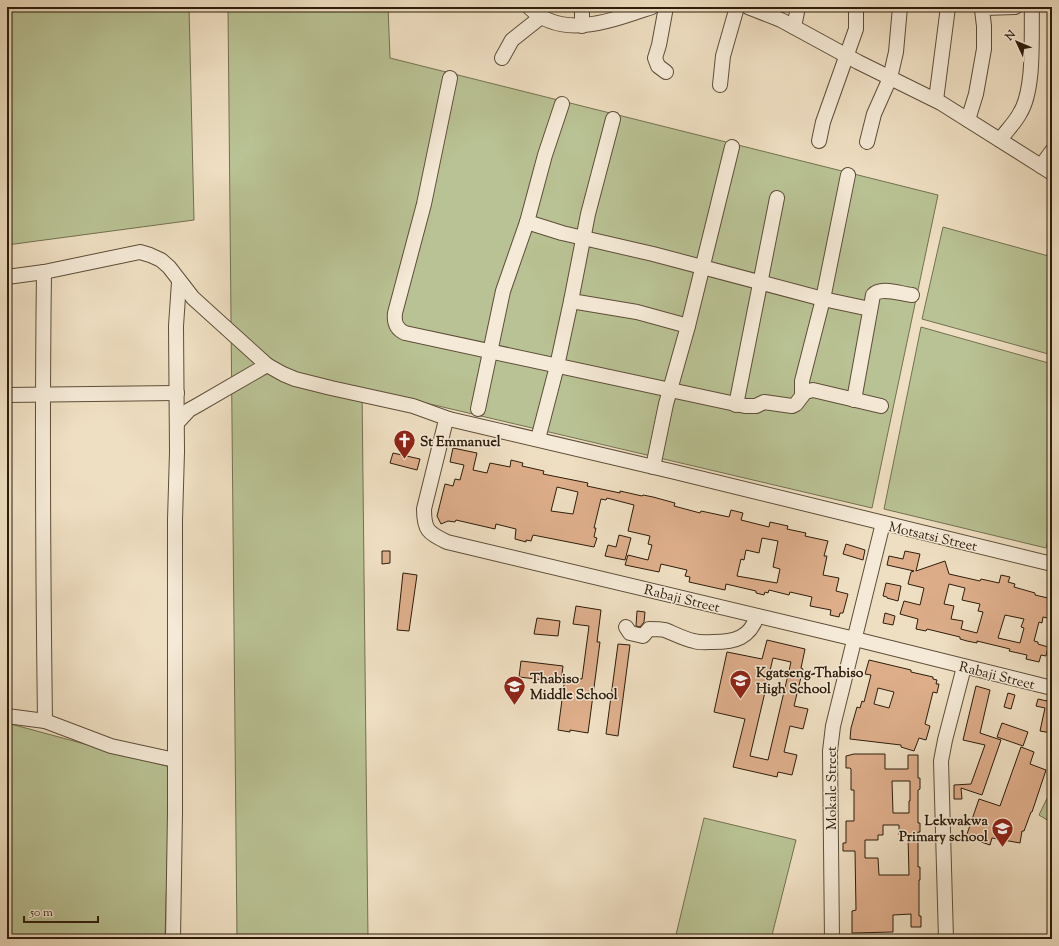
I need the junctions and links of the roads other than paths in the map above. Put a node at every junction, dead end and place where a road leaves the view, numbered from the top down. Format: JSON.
{"nodes":[{"id":1,"x":529,"y":7,"type":"edge"},
{"id":2,"x":582,"y":7,"type":"edge"},
{"id":3,"x":652,"y":7,"type":"edge"},
{"id":4,"x":666,"y":7,"type":"edge"},
{"id":5,"x":738,"y":7,"type":"edge"},
{"id":6,"x":748,"y":7,"type":"edge"},
{"id":7,"x":798,"y":7,"type":"edge"},
{"id":8,"x":856,"y":7,"type":"edge"},
{"id":9,"x":900,"y":7,"type":"edge"},
{"id":10,"x":948,"y":7,"type":"edge"},
{"id":11,"x":1015,"y":7,"type":"edge"},
{"id":12,"x":1032,"y":7,"type":"edge"},
{"id":13,"x":541,"y":17,"type":"junction"},
{"id":14,"x":582,"y":26,"type":"junction"},
{"id":15,"x":794,"y":27,"type":"junction"},
{"id":16,"x":847,"y":56,"type":"junction"},
{"id":17,"x":502,"y":58,"type":"dead end"},
{"id":18,"x":666,"y":72,"type":"dead end"},
{"id":19,"x":450,"y":78,"type":"dead end"},
{"id":20,"x":890,"y":78,"type":"junction"},
{"id":21,"x":720,"y":86,"type":"dead end"},
{"id":22,"x":936,"y":100,"type":"junction"},
{"id":23,"x":562,"y":104,"type":"dead end"},
{"id":24,"x":613,"y":119,"type":"dead end"},
{"id":25,"x":968,"y":120,"type":"junction"},
{"id":26,"x":1000,"y":140,"type":"junction"},
{"id":27,"x":819,"y":141,"type":"dead end"},
{"id":28,"x":867,"y":142,"type":"dead end"},
{"id":29,"x":732,"y":147,"type":"dead end"},
{"id":30,"x":1052,"y":151,"type":"edge"},
{"id":31,"x":1047,"y":170,"type":"edge"},
{"id":32,"x":848,"y":176,"type":"dead end"},
{"id":33,"x":777,"y":198,"type":"dead end"},
{"id":34,"x":527,"y":222,"type":"junction"},
{"id":35,"x":584,"y":238,"type":"junction"},
{"id":36,"x":703,"y":267,"type":"junction"},
{"id":37,"x":44,"y":272,"type":"junction"},
{"id":38,"x":7,"y":277,"type":"edge"},
{"id":39,"x":179,"y":282,"type":"junction"},
{"id":40,"x":760,"y":283,"type":"junction"},
{"id":41,"x":912,"y":295,"type":"dead end"},
{"id":42,"x":823,"y":299,"type":"junction"},
{"id":43,"x":571,"y":301,"type":"junction"},
{"id":44,"x":870,"y":309,"type":"junction"},
{"id":45,"x":688,"y":326,"type":"junction"},
{"id":46,"x":491,"y":351,"type":"junction"},
{"id":47,"x":267,"y":365,"type":"junction"},
{"id":48,"x":557,"y":366,"type":"junction"},
{"id":49,"x":670,"y":391,"type":"junction"},
{"id":50,"x":177,"y":393,"type":"junction"},
{"id":51,"x":42,"y":394,"type":"junction"},
{"id":52,"x":7,"y":395,"type":"edge"},
{"id":53,"x":802,"y":396,"type":"junction"},
{"id":54,"x":854,"y":400,"type":"junction"},
{"id":55,"x":736,"y":405,"type":"junction"},
{"id":56,"x":881,"y":406,"type":"dead end"},
{"id":57,"x":478,"y":409,"type":"dead end"},
{"id":58,"x":449,"y":419,"type":"junction"},
{"id":59,"x":177,"y":423,"type":"junction"},
{"id":60,"x":538,"y":440,"type":"junction"},
{"id":61,"x":653,"y":467,"type":"junction"},
{"id":62,"x":884,"y":523,"type":"junction"},
{"id":63,"x":1052,"y":564,"type":"edge"},
{"id":64,"x":757,"y":616,"type":"junction"},
{"id":65,"x":626,"y":627,"type":"dead end"},
{"id":66,"x":855,"y":640,"type":"junction"},
{"id":67,"x":964,"y":667,"type":"junction"},
{"id":68,"x":1052,"y":688,"type":"edge"},
{"id":69,"x":7,"y":716,"type":"edge"},
{"id":70,"x":45,"y":721,"type":"junction"},
{"id":71,"x":175,"y":760,"type":"junction"},
{"id":72,"x":173,"y":939,"type":"edge"},
{"id":73,"x":832,"y":939,"type":"edge"},
{"id":74,"x":946,"y":939,"type":"edge"}],
"edges":[{"from":1,"to":13,"type":"street"},
{"from":2,"to":14,"type":"street"},
{"from":3,"to":14,"type":"street"},
{"from":4,"to":18,"type":"street"},
{"from":5,"to":21,"type":"street"},
{"from":6,"to":15,"type":"street"},
{"from":7,"to":15,"type":"street"},
{"from":8,"to":16,"type":"street"},
{"from":9,"to":20,"type":"street"},
{"from":10,"to":22,"type":"street"},
{"from":11,"to":25,"type":"street"},
{"from":12,"to":26,"type":"street"},
{"from":13,"to":14,"type":"street"},
{"from":13,"to":17,"type":"street"},
{"from":15,"to":16,"type":"street"},
{"from":16,"to":20,"type":"street"},
{"from":16,"to":27,"type":"street"},
{"from":19,"to":46,"type":"street"},
{"from":20,"to":22,"type":"street"},
{"from":20,"to":28,"type":"street"},
{"from":22,"to":25,"type":"street"},
{"from":23,"to":34,"type":"street"},
{"from":24,"to":35,"type":"street"},
{"from":25,"to":26,"type":"street"},
{"from":26,"to":31,"type":"street"},
{"from":29,"to":36,"type":"street"},
{"from":30,"to":31,"type":"street"},
{"from":32,"to":42,"type":"street"},
{"from":33,"to":40,"type":"street"},
{"from":34,"to":35,"type":"street"},
{"from":34,"to":46,"type":"street"},
{"from":35,"to":36,"type":"street"},
{"from":35,"to":43,"type":"street"},
{"from":36,"to":40,"type":"street"},
{"from":36,"to":45,"type":"street"},
{"from":37,"to":38,"type":"street"},
{"from":37,"to":39,"type":"street"},
{"from":37,"to":51,"type":"street"},
{"from":39,"to":47,"type":"street"},
{"from":39,"to":50,"type":"street"},
{"from":40,"to":42,"type":"street"},
{"from":40,"to":55,"type":"street"},
{"from":41,"to":44,"type":"street"},
{"from":42,"to":44,"type":"street"},
{"from":42,"to":53,"type":"street"},
{"from":43,"to":45,"type":"street"},
{"from":43,"to":48,"type":"street"},
{"from":44,"to":54,"type":"street"},
{"from":45,"to":49,"type":"street"},
{"from":46,"to":48,"type":"street"},
{"from":46,"to":57,"type":"street"},
{"from":47,"to":58,"type":"street"},
{"from":47,"to":59,"type":"street"},
{"from":48,"to":49,"type":"street"},
{"from":48,"to":60,"type":"street"},
{"from":49,"to":55,"type":"street"},
{"from":49,"to":61,"type":"street"},
{"from":50,"to":51,"type":"street"},
{"from":50,"to":59,"type":"street"},
{"from":51,"to":52,"type":"street"},
{"from":51,"to":70,"type":"street"},
{"from":53,"to":54,"type":"street"},
{"from":53,"to":55,"type":"street"},
{"from":54,"to":56,"type":"street"},
{"from":58,"to":60,"type":"street"},
{"from":58,"to":64,"type":"street","name":"Rabaji Street"},
{"from":59,"to":71,"type":"street"},
{"from":60,"to":61,"type":"street"},
{"from":61,"to":62,"type":"street"},
{"from":62,"to":63,"type":"street","name":"Motsatsi Street"},
{"from":62,"to":66,"type":"street","name":"Motsatsi Street"},
{"from":64,"to":65,"type":"street"},
{"from":64,"to":66,"type":"street","name":"Rabaji Street"},
{"from":66,"to":67,"type":"street","name":"Rabaji Street"},
{"from":66,"to":73,"type":"street","name":"Mokale Street"},
{"from":67,"to":68,"type":"street","name":"Rabaji Street"},
{"from":67,"to":74,"type":"street"},
{"from":69,"to":70,"type":"street"},
{"from":70,"to":71,"type":"street"},
{"from":71,"to":72,"type":"street"}]}
